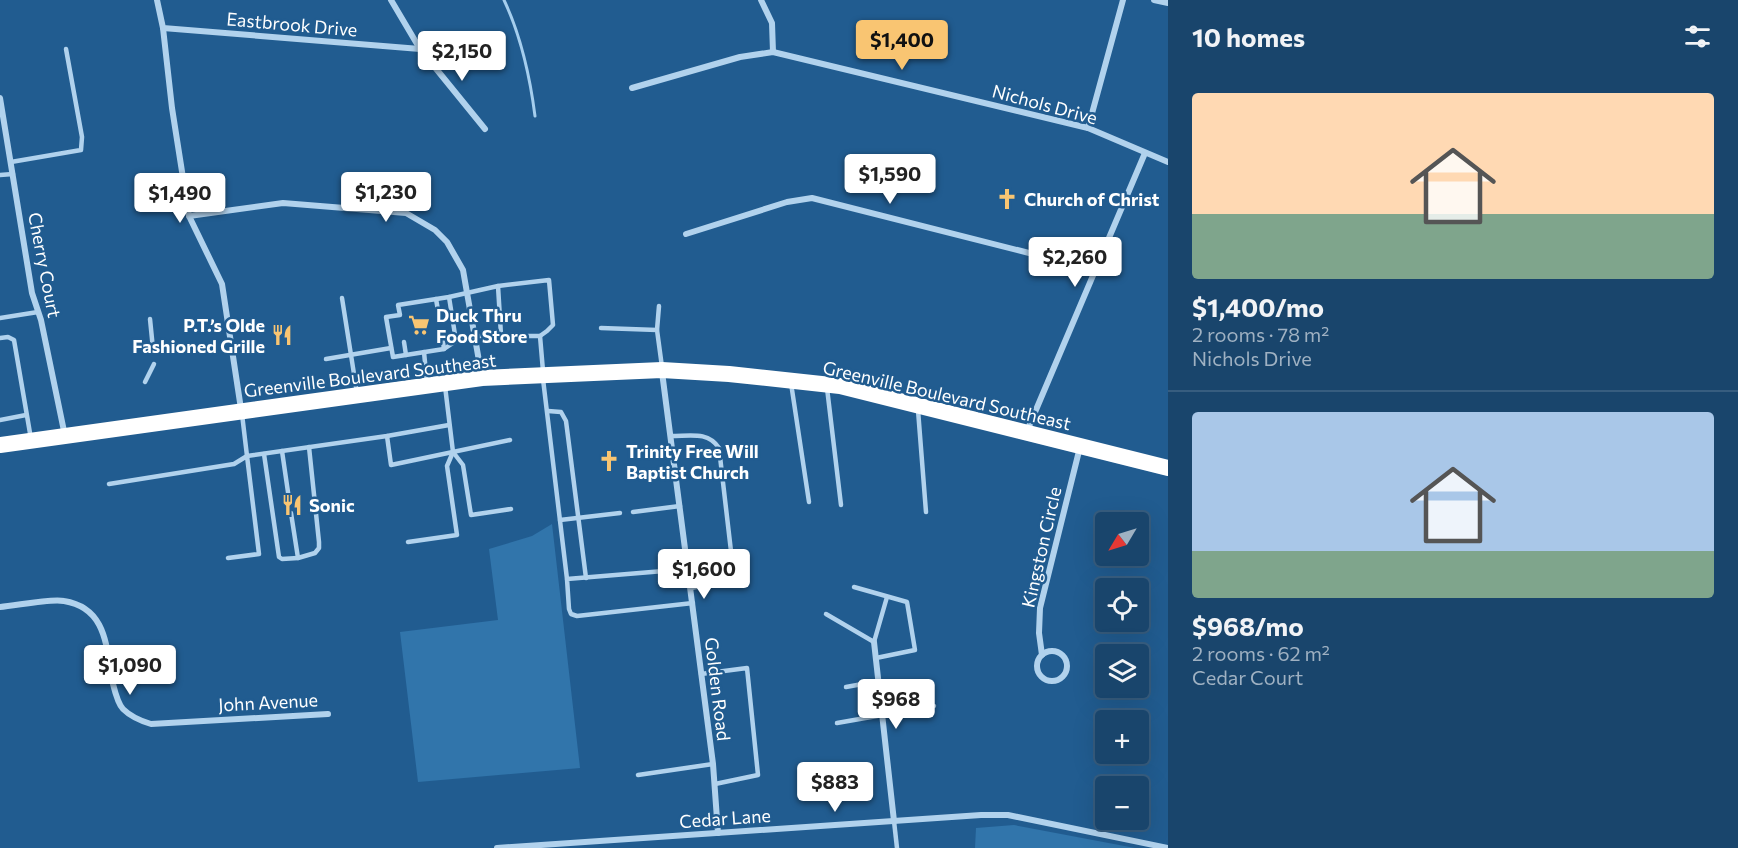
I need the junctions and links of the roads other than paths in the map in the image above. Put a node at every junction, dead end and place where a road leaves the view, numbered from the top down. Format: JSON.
{"nodes":[{"id":1,"x":157,"y":0,"type":"edge"},
{"id":2,"x":391,"y":0,"type":"edge"},
{"id":3,"x":761,"y":0,"type":"edge"},
{"id":4,"x":1123,"y":0,"type":"edge"},
{"id":5,"x":1154,"y":0,"type":"edge"},
{"id":6,"x":1168,"y":3,"type":"edge"},
{"id":7,"x":163,"y":28,"type":"junction"},
{"id":8,"x":66,"y":49,"type":"dead end"},
{"id":9,"x":420,"y":49,"type":"junction"},
{"id":10,"x":772,"y":52,"type":"junction"},
{"id":11,"x":632,"y":88,"type":"dead end"},
{"id":12,"x":0,"y":98,"type":"edge"},
{"id":13,"x":1088,"y":128,"type":"junction"},
{"id":14,"x":485,"y":129,"type":"dead end"},
{"id":15,"x":1145,"y":153,"type":"junction"},
{"id":16,"x":11,"y":162,"type":"junction"},
{"id":17,"x":1168,"y":162,"type":"edge"},
{"id":18,"x":12,"y":174,"type":"junction"},
{"id":19,"x":0,"y":176,"type":"edge"},
{"id":20,"x":189,"y":216,"type":"junction"},
{"id":21,"x":686,"y":234,"type":"dead end"},
{"id":22,"x":1096,"y":270,"type":"junction"},
{"id":23,"x":498,"y":286,"type":"junction"},
{"id":24,"x":467,"y":292,"type":"junction"},
{"id":25,"x":449,"y":297,"type":"junction"},
{"id":26,"x":342,"y":298,"type":"dead end"},
{"id":27,"x":436,"y":299,"type":"junction"},
{"id":28,"x":658,"y":306,"type":"dead end"},
{"id":29,"x":38,"y":312,"type":"junction"},
{"id":30,"x":400,"y":315,"type":"junction"},
{"id":31,"x":440,"y":316,"type":"dead end"},
{"id":32,"x":0,"y":318,"type":"edge"},
{"id":33,"x":150,"y":319,"type":"dead end"},
{"id":34,"x":401,"y":321,"type":"dead end"},
{"id":35,"x":601,"y":328,"type":"dead end"},
{"id":36,"x":657,"y":330,"type":"junction"},
{"id":37,"x":501,"y":335,"type":"junction"},
{"id":38,"x":442,"y":336,"type":"dead end"},
{"id":39,"x":474,"y":336,"type":"junction"},
{"id":40,"x":540,"y":336,"type":"junction"},
{"id":41,"x":0,"y":338,"type":"edge"},
{"id":42,"x":456,"y":341,"type":"junction"},
{"id":43,"x":404,"y":342,"type":"dead end"},
{"id":44,"x":391,"y":348,"type":"junction"},
{"id":45,"x":153,"y":349,"type":"dead end"},
{"id":46,"x":444,"y":349,"type":"junction"},
{"id":47,"x":424,"y":352,"type":"junction"},
{"id":48,"x":352,"y":354,"type":"junction"},
{"id":49,"x":406,"y":355,"type":"junction"},
{"id":50,"x":326,"y":358,"type":"dead end"},
{"id":51,"x":154,"y":364,"type":"dead end"},
{"id":52,"x":662,"y":370,"type":"junction"},
{"id":53,"x":543,"y":375,"type":"junction"},
{"id":54,"x":482,"y":378,"type":"junction"},
{"id":55,"x":791,"y":381,"type":"junction"},
{"id":56,"x":145,"y":382,"type":"dead end"},
{"id":57,"x":445,"y":383,"type":"junction"},
{"id":58,"x":428,"y":385,"type":"junction"},
{"id":59,"x":827,"y":385,"type":"junction"},
{"id":60,"x":358,"y":396,"type":"junction"},
{"id":61,"x":917,"y":406,"type":"junction"},
{"id":62,"x":548,"y":411,"type":"junction"},
{"id":63,"x":241,"y":412,"type":"junction"},
{"id":64,"x":26,"y":415,"type":"junction"},
{"id":65,"x":0,"y":420,"type":"edge"},
{"id":66,"x":449,"y":425,"type":"junction"},
{"id":67,"x":1027,"y":432,"type":"junction"},
{"id":68,"x":387,"y":436,"type":"junction"},
{"id":69,"x":671,"y":436,"type":"junction"},
{"id":70,"x":65,"y":437,"type":"junction"},
{"id":71,"x":510,"y":440,"type":"dead end"},
{"id":72,"x":31,"y":441,"type":"junction"},
{"id":73,"x":0,"y":445,"type":"edge"},
{"id":74,"x":309,"y":447,"type":"junction"},
{"id":75,"x":1080,"y":447,"type":"junction"},
{"id":76,"x":282,"y":451,"type":"junction"},
{"id":77,"x":453,"y":452,"type":"junction"},
{"id":78,"x":264,"y":454,"type":"junction"},
{"id":79,"x":247,"y":456,"type":"junction"},
{"id":80,"x":1168,"y":468,"type":"edge"},
{"id":81,"x":108,"y":484,"type":"dead end"},
{"id":82,"x":289,"y":499,"type":"dead end"},
{"id":83,"x":809,"y":502,"type":"dead end"},
{"id":84,"x":841,"y":505,"type":"dead end"},
{"id":85,"x":680,"y":506,"type":"junction"},
{"id":86,"x":511,"y":509,"type":"dead end"},
{"id":87,"x":633,"y":512,"type":"dead end"},
{"id":88,"x":926,"y":512,"type":"dead end"},
{"id":89,"x":291,"y":513,"type":"dead end"},
{"id":90,"x":620,"y":513,"type":"dead end"},
{"id":91,"x":578,"y":518,"type":"junction"},
{"id":92,"x":560,"y":520,"type":"junction"},
{"id":93,"x":408,"y":542,"type":"dead end"},
{"id":94,"x":228,"y":558,"type":"dead end"},
{"id":95,"x":297,"y":558,"type":"junction"},
{"id":96,"x":688,"y":569,"type":"junction"},
{"id":97,"x":586,"y":578,"type":"junction"},
{"id":98,"x":567,"y":579,"type":"junction"},
{"id":99,"x":854,"y":587,"type":"dead end"},
{"id":100,"x":691,"y":588,"type":"junction"},
{"id":101,"x":887,"y":597,"type":"junction"},
{"id":102,"x":693,"y":603,"type":"junction"},
{"id":103,"x":0,"y":607,"type":"edge"},
{"id":104,"x":826,"y":614,"type":"dead end"},
{"id":105,"x":874,"y":642,"type":"junction"},
{"id":106,"x":1042,"y":655,"type":"junction"},
{"id":107,"x":876,"y":658,"type":"junction"},
{"id":108,"x":701,"y":674,"type":"junction"},
{"id":109,"x":879,"y":681,"type":"junction"},
{"id":110,"x":846,"y":687,"type":"dead end"},
{"id":111,"x":933,"y":706,"type":"dead end"},
{"id":112,"x":328,"y":714,"type":"dead end"},
{"id":113,"x":882,"y":715,"type":"junction"},
{"id":114,"x":837,"y":723,"type":"dead end"},
{"id":115,"x":713,"y":764,"type":"junction"},
{"id":116,"x":638,"y":775,"type":"dead end"},
{"id":117,"x":715,"y":784,"type":"junction"},
{"id":118,"x":894,"y":820,"type":"junction"},
{"id":119,"x":718,"y":833,"type":"junction"},
{"id":120,"x":497,"y":848,"type":"edge"},
{"id":121,"x":897,"y":848,"type":"edge"},
{"id":122,"x":1168,"y":848,"type":"edge"}],
"edges":[{"from":1,"to":7,"type":"street"},
{"from":2,"to":9,"type":"street"},
{"from":3,"to":10,"type":"street"},
{"from":4,"to":13,"type":"street"},
{"from":5,"to":6,"type":"street"},
{"from":7,"to":9,"type":"street","name":"Eastbrook Drive"},
{"from":7,"to":20,"type":"street"},
{"from":8,"to":16,"type":"lane"},
{"from":9,"to":14,"type":"street"},
{"from":10,"to":11,"type":"street","name":"Nichols Drive"},
{"from":10,"to":13,"type":"street","name":"Nichols Drive"},
{"from":12,"to":16,"type":"street","name":"Cherry Court"},
{"from":13,"to":15,"type":"street","name":"Nichols Drive"},
{"from":15,"to":17,"type":"street","name":"Nichols Drive"},
{"from":15,"to":22,"type":"street"},
{"from":16,"to":18,"type":"street","name":"Cherry Court"},
{"from":18,"to":19,"type":"lane"},
{"from":18,"to":29,"type":"street","name":"Cherry Court"},
{"from":20,"to":24,"type":"street"},
{"from":20,"to":63,"type":"street"},
{"from":21,"to":22,"type":"street"},
{"from":22,"to":67,"type":"street"},
{"from":23,"to":24,"type":"lane"},
{"from":23,"to":37,"type":"lane"},
{"from":23,"to":40,"type":"lane"},
{"from":24,"to":25,"type":"lane"},
{"from":24,"to":39,"type":"street"},
{"from":25,"to":27,"type":"lane"},
{"from":25,"to":42,"type":"lane"},
{"from":26,"to":48,"type":"lane"},
{"from":27,"to":30,"type":"lane"},
{"from":27,"to":31,"type":"lane"},
{"from":28,"to":36,"type":"lane"},
{"from":29,"to":32,"type":"lane"},
{"from":29,"to":70,"type":"street","name":"Cherry Court"},
{"from":30,"to":34,"type":"lane"},
{"from":30,"to":44,"type":"lane"},
{"from":33,"to":45,"type":"lane"},
{"from":35,"to":36,"type":"lane"},
{"from":36,"to":52,"type":"lane"},
{"from":37,"to":39,"type":"lane"},
{"from":37,"to":40,"type":"lane"},
{"from":38,"to":46,"type":"lane"},
{"from":39,"to":42,"type":"lane"},
{"from":39,"to":54,"type":"street"},
{"from":40,"to":53,"type":"lane"},
{"from":41,"to":64,"type":"lane"},
{"from":42,"to":46,"type":"lane"},
{"from":43,"to":49,"type":"lane"},
{"from":44,"to":48,"type":"lane"},
{"from":44,"to":49,"type":"lane"},
{"from":46,"to":47,"type":"lane"},
{"from":47,"to":49,"type":"lane"},
{"from":47,"to":58,"type":"lane"},
{"from":48,"to":50,"type":"lane"},
{"from":48,"to":60,"type":"lane"},
{"from":51,"to":56,"type":"lane"},
{"from":52,"to":53,"type":"highway","name":"Greenville Boulevard Southeast"},
{"from":52,"to":55,"type":"highway","name":"Greenville Boulevard Southeast"},
{"from":52,"to":69,"type":"street","name":"Golden Road"},
{"from":53,"to":54,"type":"highway","name":"Greenville Boulevard Southeast"},
{"from":53,"to":62,"type":"lane"},
{"from":54,"to":57,"type":"highway","name":"Greenville Boulevard Southeast"},
{"from":55,"to":59,"type":"highway","name":"Greenville Boulevard Southeast"},
{"from":55,"to":83,"type":"lane"},
{"from":57,"to":58,"type":"highway","name":"Greenville Boulevard Southeast"},
{"from":57,"to":66,"type":"lane"},
{"from":58,"to":60,"type":"highway","name":"Greenville Boulevard Southeast"},
{"from":59,"to":61,"type":"highway","name":"Greenville Boulevard Southeast"},
{"from":59,"to":84,"type":"lane"},
{"from":60,"to":63,"type":"highway","name":"Greenville Boulevard Southeast"},
{"from":61,"to":67,"type":"highway","name":"Greenville Boulevard Southeast"},
{"from":61,"to":88,"type":"lane"},
{"from":62,"to":91,"type":"lane"},
{"from":62,"to":92,"type":"lane"},
{"from":63,"to":70,"type":"highway","name":"Greenville Boulevard Southeast"},
{"from":63,"to":79,"type":"lane"},
{"from":64,"to":65,"type":"lane"},
{"from":64,"to":72,"type":"lane"},
{"from":66,"to":68,"type":"lane"},
{"from":66,"to":77,"type":"lane"},
{"from":67,"to":75,"type":"highway","name":"Greenville Boulevard Southeast"},
{"from":68,"to":74,"type":"lane"},
{"from":68,"to":77,"type":"lane"},
{"from":69,"to":85,"type":"street","name":"Golden Road"},
{"from":69,"to":100,"type":"lane"},
{"from":70,"to":72,"type":"highway","name":"Greenville Boulevard Southeast"},
{"from":71,"to":77,"type":"lane"},
{"from":72,"to":73,"type":"highway","name":"Greenville Boulevard Southeast"},
{"from":74,"to":76,"type":"lane"},
{"from":74,"to":95,"type":"lane"},
{"from":75,"to":80,"type":"highway","name":"Greenville Boulevard Southeast"},
{"from":75,"to":106,"type":"street","name":"Kingston Circle"},
{"from":76,"to":78,"type":"lane"},
{"from":76,"to":82,"type":"lane"},
{"from":77,"to":86,"type":"lane"},
{"from":77,"to":93,"type":"lane"},
{"from":78,"to":79,"type":"lane"},
{"from":78,"to":95,"type":"lane"},
{"from":79,"to":81,"type":"lane"},
{"from":79,"to":94,"type":"lane"},
{"from":85,"to":87,"type":"lane"},
{"from":85,"to":96,"type":"street","name":"Golden Road"},
{"from":89,"to":95,"type":"lane"},
{"from":90,"to":91,"type":"lane"},
{"from":91,"to":92,"type":"lane"},
{"from":91,"to":97,"type":"lane"},
{"from":92,"to":98,"type":"lane"},
{"from":96,"to":97,"type":"lane"},
{"from":96,"to":100,"type":"street","name":"Golden Road"},
{"from":97,"to":98,"type":"lane"},
{"from":98,"to":102,"type":"lane"},
{"from":99,"to":101,"type":"lane"},
{"from":100,"to":102,"type":"street","name":"Golden Road"},
{"from":101,"to":105,"type":"lane"},
{"from":101,"to":107,"type":"lane"},
{"from":102,"to":108,"type":"street","name":"Golden Road"},
{"from":103,"to":112,"type":"street","name":"John Avenue"},
{"from":104,"to":105,"type":"lane"},
{"from":105,"to":107,"type":"street"},
{"from":106,"to":106,"type":"street"},
{"from":107,"to":109,"type":"street"},
{"from":108,"to":115,"type":"street","name":"Golden Road"},
{"from":108,"to":117,"type":"lane"},
{"from":109,"to":110,"type":"lane"},
{"from":109,"to":113,"type":"street"},
{"from":111,"to":113,"type":"lane"},
{"from":113,"to":114,"type":"lane"},
{"from":113,"to":118,"type":"street"},
{"from":115,"to":116,"type":"lane"},
{"from":115,"to":117,"type":"street","name":"Golden Road"},
{"from":117,"to":119,"type":"street","name":"Golden Road"},
{"from":118,"to":119,"type":"street","name":"Cedar Lane"},
{"from":118,"to":121,"type":"lane"},
{"from":118,"to":122,"type":"street","name":"Cedar Lane"},
{"from":119,"to":120,"type":"street","name":"Cedar Lane"}]}
